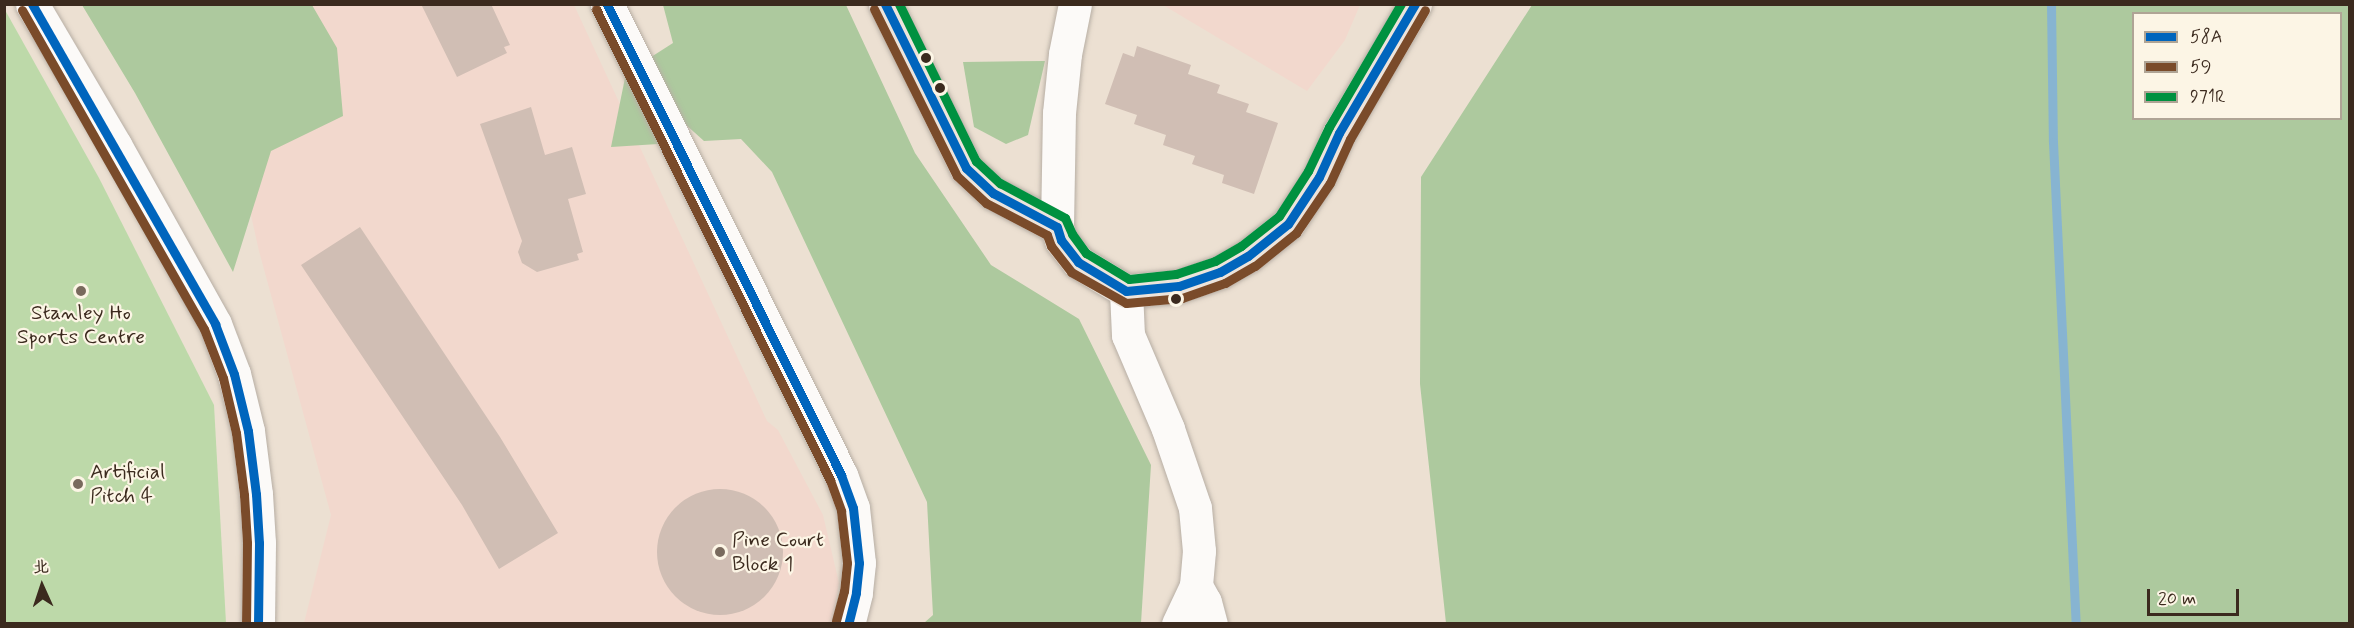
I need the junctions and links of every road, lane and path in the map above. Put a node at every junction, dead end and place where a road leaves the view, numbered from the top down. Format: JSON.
{"nodes":[{"id":1,"x":32,"y":4,"type":"edge"},
{"id":2,"x":607,"y":4,"type":"edge"},
{"id":3,"x":885,"y":4,"type":"edge"},
{"id":4,"x":1075,"y":4,"type":"edge"},
{"id":5,"x":1414,"y":4,"type":"edge"},
{"id":6,"x":1057,"y":227,"type":"junction"},
{"id":7,"x":1126,"y":291,"type":"junction"},
{"id":8,"x":1196,"y":586,"type":"junction"},
{"id":9,"x":258,"y":624,"type":"edge"},
{"id":10,"x":848,"y":624,"type":"edge"},
{"id":11,"x":1178,"y":624,"type":"edge"},
{"id":12,"x":1211,"y":624,"type":"edge"}],
"edges":[{"from":1,"to":9,"type":"street"},
{"from":2,"to":10,"type":"street"},
{"from":3,"to":6,"type":"main road"},
{"from":4,"to":6,"type":"street"},
{"from":5,"to":7,"type":"main road"},
{"from":6,"to":7,"type":"main road"},
{"from":7,"to":8,"type":"street"},
{"from":8,"to":11,"type":"street"},
{"from":8,"to":12,"type":"street"}]}
